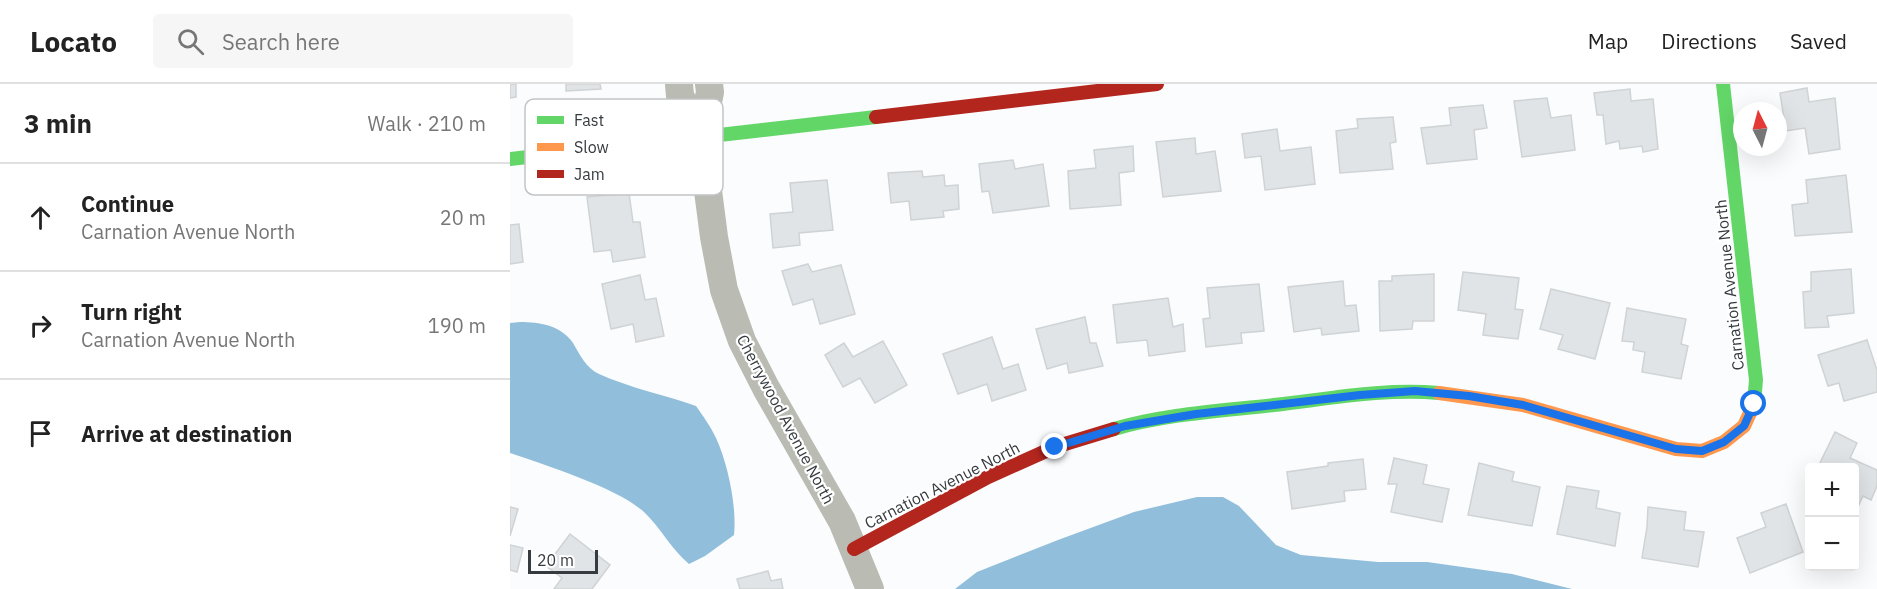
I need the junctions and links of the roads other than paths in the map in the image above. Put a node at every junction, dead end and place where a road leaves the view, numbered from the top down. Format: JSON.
{"nodes":[{"id":1,"x":679,"y":84,"type":"edge"},
{"id":2,"x":709,"y":84,"type":"edge"},
{"id":3,"x":1157,"y":84,"type":"edge"},
{"id":4,"x":1724,"y":84,"type":"edge"},
{"id":5,"x":682,"y":99,"type":"edge"},
{"id":6,"x":709,"y":99,"type":"edge"},
{"id":7,"x":723,"y":134,"type":"edge"},
{"id":8,"x":525,"y":157,"type":"edge"},
{"id":9,"x":510,"y":159,"type":"edge"},
{"id":10,"x":709,"y":195,"type":"edge"},
{"id":11,"x":854,"y":549,"type":"junction"},
{"id":12,"x":870,"y":589,"type":"edge"}],
"edges":[{"from":1,"to":5,"type":"street","name":"Cherrywood Avenue North"},
{"from":2,"to":6,"type":"street","name":"Cherrywood Avenue North"},
{"from":3,"to":7,"type":"street"},
{"from":4,"to":11,"type":"street","name":"Carnation Avenue North"},
{"from":8,"to":9,"type":"street"},
{"from":10,"to":11,"type":"street","name":"Cherrywood Avenue North"},
{"from":11,"to":12,"type":"street","name":"Cherrywood Avenue North"}]}
